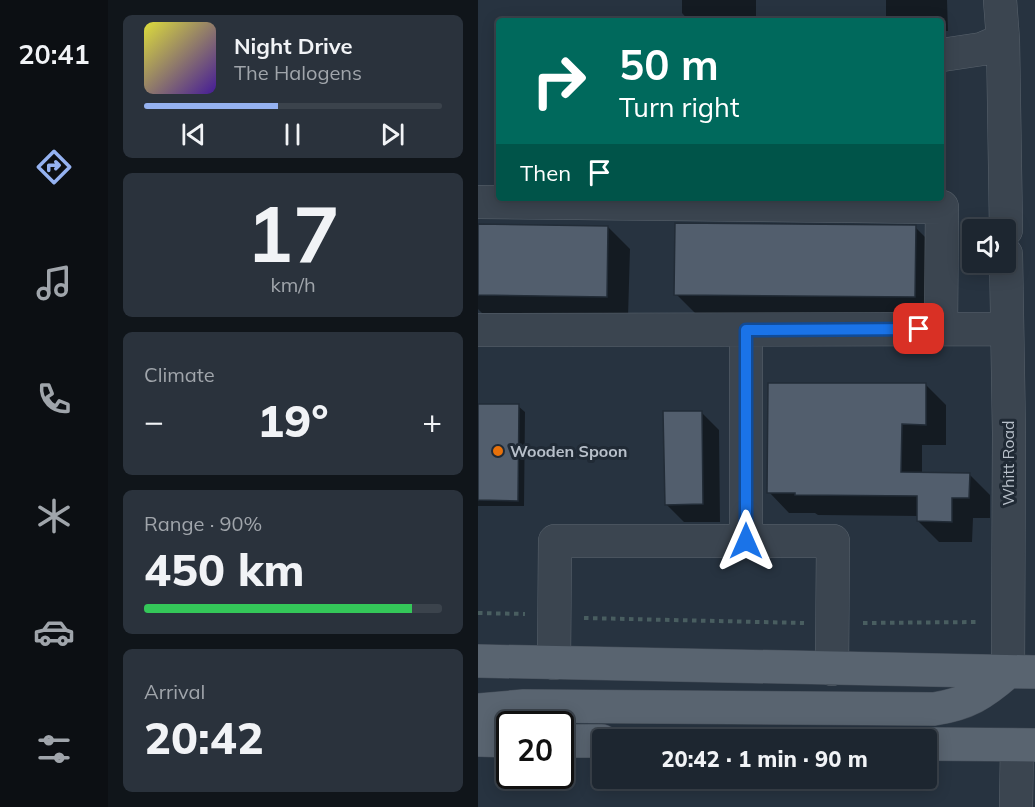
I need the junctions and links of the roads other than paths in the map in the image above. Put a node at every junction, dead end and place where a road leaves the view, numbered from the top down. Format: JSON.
{"nodes":[{"id":1,"x":1000,"y":0,"type":"edge"},
{"id":2,"x":1003,"y":40,"type":"junction"},
{"id":3,"x":944,"y":55,"type":"edge"},
{"id":4,"x":478,"y":202,"type":"edge"},
{"id":5,"x":1006,"y":219,"type":"edge"},
{"id":6,"x":1014,"y":273,"type":"edge"},
{"id":7,"x":941,"y":329,"type":"junction"},
{"id":8,"x":1007,"y":329,"type":"junction"},
{"id":9,"x":478,"y":330,"type":"edge"},
{"id":10,"x":746,"y":330,"type":"junction"},
{"id":11,"x":746,"y":541,"type":"junction"},
{"id":12,"x":478,"y":661,"type":"edge"},
{"id":13,"x":554,"y":663,"type":"junction"},
{"id":14,"x":832,"y":669,"type":"junction"},
{"id":15,"x":1021,"y":672,"type":"edge"},
{"id":16,"x":478,"y":710,"type":"edge"},
{"id":17,"x":478,"y":740,"type":"edge"},
{"id":18,"x":496,"y":741,"type":"edge"},
{"id":19,"x":574,"y":741,"type":"edge"},
{"id":20,"x":592,"y":741,"type":"edge"},
{"id":21,"x":1029,"y":741,"type":"edge"},
{"id":22,"x":937,"y":744,"type":"edge"},
{"id":23,"x":1016,"y":807,"type":"edge"}],
"edges":[{"from":1,"to":2,"type":"street"},
{"from":2,"to":3,"type":"street"},
{"from":2,"to":5,"type":"street"},
{"from":4,"to":7,"type":"street"},
{"from":6,"to":8,"type":"street","name":"Whitt Road"},
{"from":7,"to":8,"type":"street"},
{"from":7,"to":10,"type":"street"},
{"from":8,"to":15,"type":"street","name":"Whitt Road"},
{"from":9,"to":10,"type":"street"},
{"from":10,"to":11,"type":"street"},
{"from":11,"to":13,"type":"street"},
{"from":11,"to":14,"type":"street"},
{"from":12,"to":13,"type":"main road"},
{"from":13,"to":14,"type":"main road"},
{"from":14,"to":15,"type":"main road"},
{"from":15,"to":16,"type":"main road"},
{"from":17,"to":18,"type":"main road"},
{"from":19,"to":20,"type":"main road"},
{"from":21,"to":22,"type":"main road"},
{"from":21,"to":23,"type":"street"}]}
